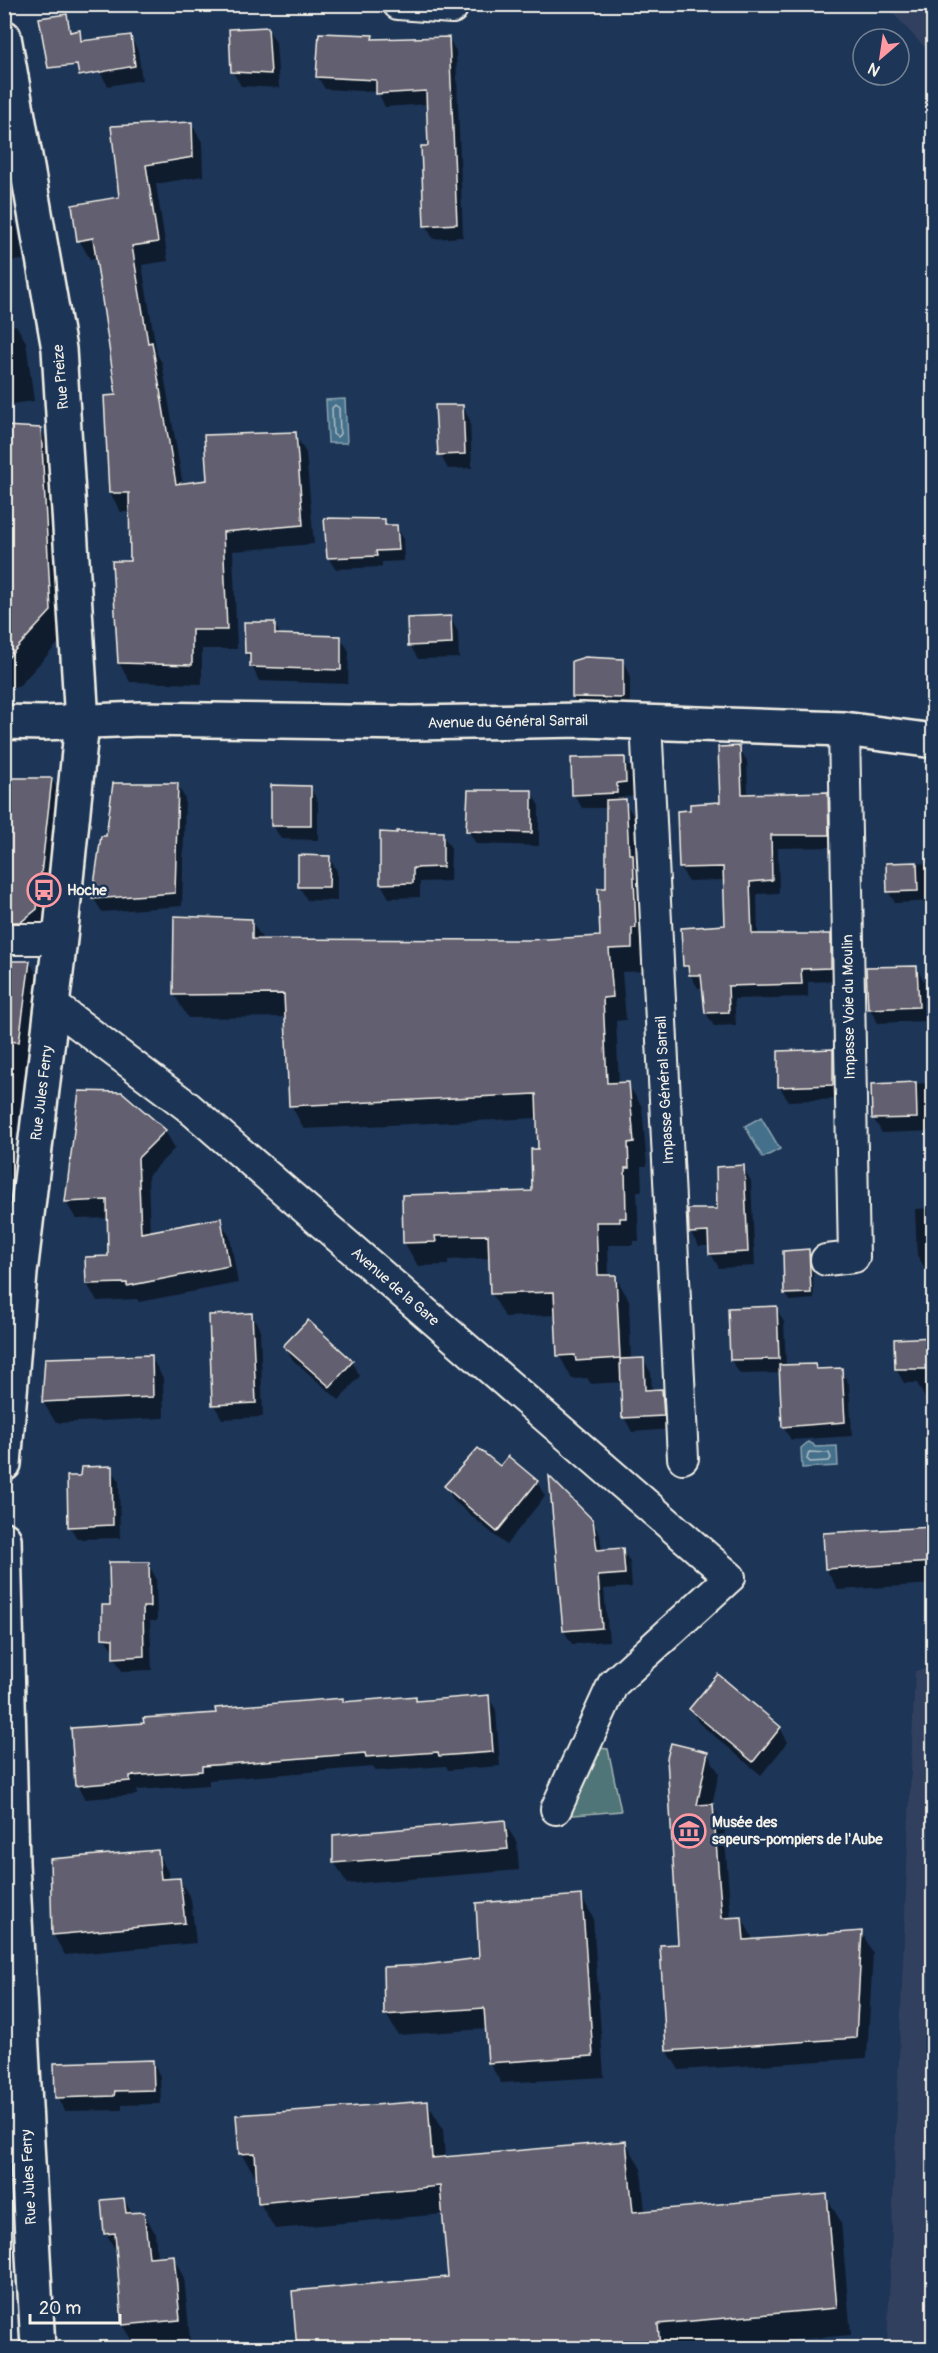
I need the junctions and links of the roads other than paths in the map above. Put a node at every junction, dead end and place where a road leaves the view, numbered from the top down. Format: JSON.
{"nodes":[{"id":1,"x":398,"y":4,"type":"edge"},
{"id":2,"x":452,"y":8,"type":"dead end"},
{"id":3,"x":4,"y":38,"type":"edge"},
{"id":4,"x":4,"y":722,"type":"edge"},
{"id":5,"x":82,"y":722,"type":"junction"},
{"id":6,"x":646,"y":722,"type":"junction"},
{"id":7,"x":844,"y":729,"type":"junction"},
{"id":8,"x":933,"y":741,"type":"edge"},
{"id":9,"x":4,"y":939,"type":"edge"},
{"id":10,"x":60,"y":939,"type":"junction"},
{"id":11,"x":53,"y":1005,"type":"junction"},
{"id":12,"x":826,"y":1260,"type":"dead end"},
{"id":13,"x":12,"y":1272,"type":"edge"},
{"id":14,"x":683,"y":1458,"type":"dead end"},
{"id":15,"x":4,"y":1464,"type":"edge"},
{"id":16,"x":4,"y":1539,"type":"edge"},
{"id":17,"x":556,"y":1809,"type":"dead end"},
{"id":18,"x":8,"y":1863,"type":"edge"},
{"id":19,"x":38,"y":2349,"type":"edge"}],
"edges":[{"from":1,"to":2,"type":"street"},
{"from":3,"to":5,"type":"street","name":"Rue Preize"},
{"from":4,"to":5,"type":"street","name":"Avenue du Général Sarrail"},
{"from":5,"to":6,"type":"street","name":"Avenue du Général Sarrail"},
{"from":5,"to":10,"type":"street","name":"Rue Jules Ferry"},
{"from":6,"to":7,"type":"street","name":"Avenue du Général Sarrail"},
{"from":6,"to":14,"type":"street","name":"Impasse Général Sarrail"},
{"from":7,"to":8,"type":"street","name":"Avenue du Général Sarrail"},
{"from":7,"to":12,"type":"street","name":"Impasse Voie du Moulin"},
{"from":9,"to":10,"type":"street"},
{"from":10,"to":11,"type":"street","name":"Rue Jules Ferry"},
{"from":11,"to":13,"type":"street","name":"Rue Jules Ferry"},
{"from":11,"to":17,"type":"street","name":"Avenue de la Gare"},
{"from":13,"to":15,"type":"street","name":"Rue Jules Ferry"},
{"from":16,"to":18,"type":"street","name":"Rue Jules Ferry"},
{"from":18,"to":19,"type":"street","name":"Rue Jules Ferry"}]}
